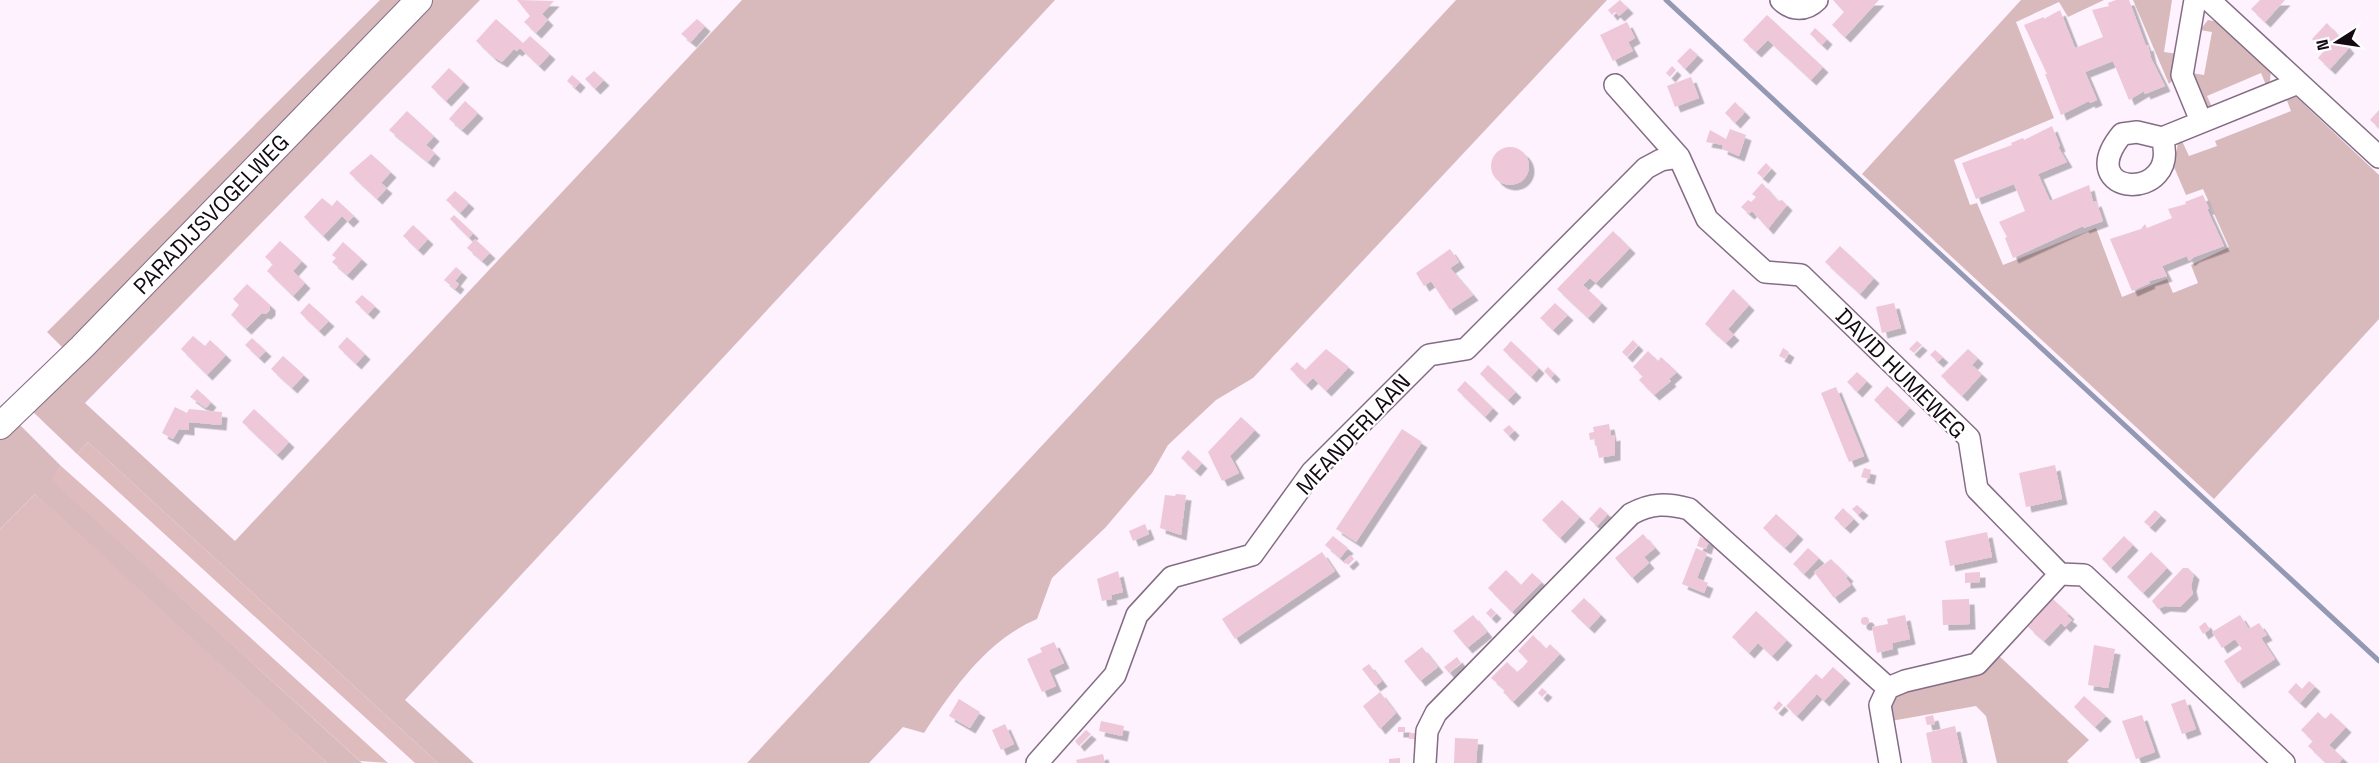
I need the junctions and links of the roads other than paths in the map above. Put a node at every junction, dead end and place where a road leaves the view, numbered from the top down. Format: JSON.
{"nodes":[{"id":1,"x":419,"y":0,"type":"edge"},
{"id":2,"x":1781,"y":0,"type":"edge"},
{"id":3,"x":1817,"y":0,"type":"edge"},
{"id":4,"x":2195,"y":0,"type":"edge"},
{"id":5,"x":2209,"y":0,"type":"edge"},
{"id":6,"x":2298,"y":82,"type":"junction"},
{"id":7,"x":1615,"y":85,"type":"dead end"},
{"id":8,"x":2201,"y":121,"type":"junction"},
{"id":9,"x":2162,"y":138,"type":"dead end"},
{"id":10,"x":1679,"y":157,"type":"junction"},
{"id":11,"x":2379,"y":157,"type":"edge"},
{"id":12,"x":0,"y":426,"type":"edge"},
{"id":13,"x":2060,"y":574,"type":"junction"},
{"id":14,"x":1888,"y":688,"type":"junction"},
{"id":15,"x":1037,"y":763,"type":"edge"},
{"id":16,"x":1425,"y":763,"type":"edge"},
{"id":17,"x":1890,"y":763,"type":"edge"},
{"id":18,"x":2284,"y":763,"type":"edge"}],
"edges":[{"from":1,"to":12,"type":"street","name":"PARADIJSVOGELWEG"},
{"from":2,"to":3,"type":"street"},
{"from":4,"to":8,"type":"street"},
{"from":5,"to":6,"type":"street"},
{"from":6,"to":8,"type":"street"},
{"from":6,"to":11,"type":"street"},
{"from":7,"to":10,"type":"street","name":"DAVID HUMEWEG"},
{"from":8,"to":9,"type":"street"},
{"from":10,"to":13,"type":"street","name":"DAVID HUMEWEG"},
{"from":10,"to":15,"type":"street","name":"MEANDERLAAN"},
{"from":13,"to":14,"type":"street"},
{"from":13,"to":18,"type":"street"},
{"from":14,"to":16,"type":"street"},
{"from":14,"to":17,"type":"street"}]}
